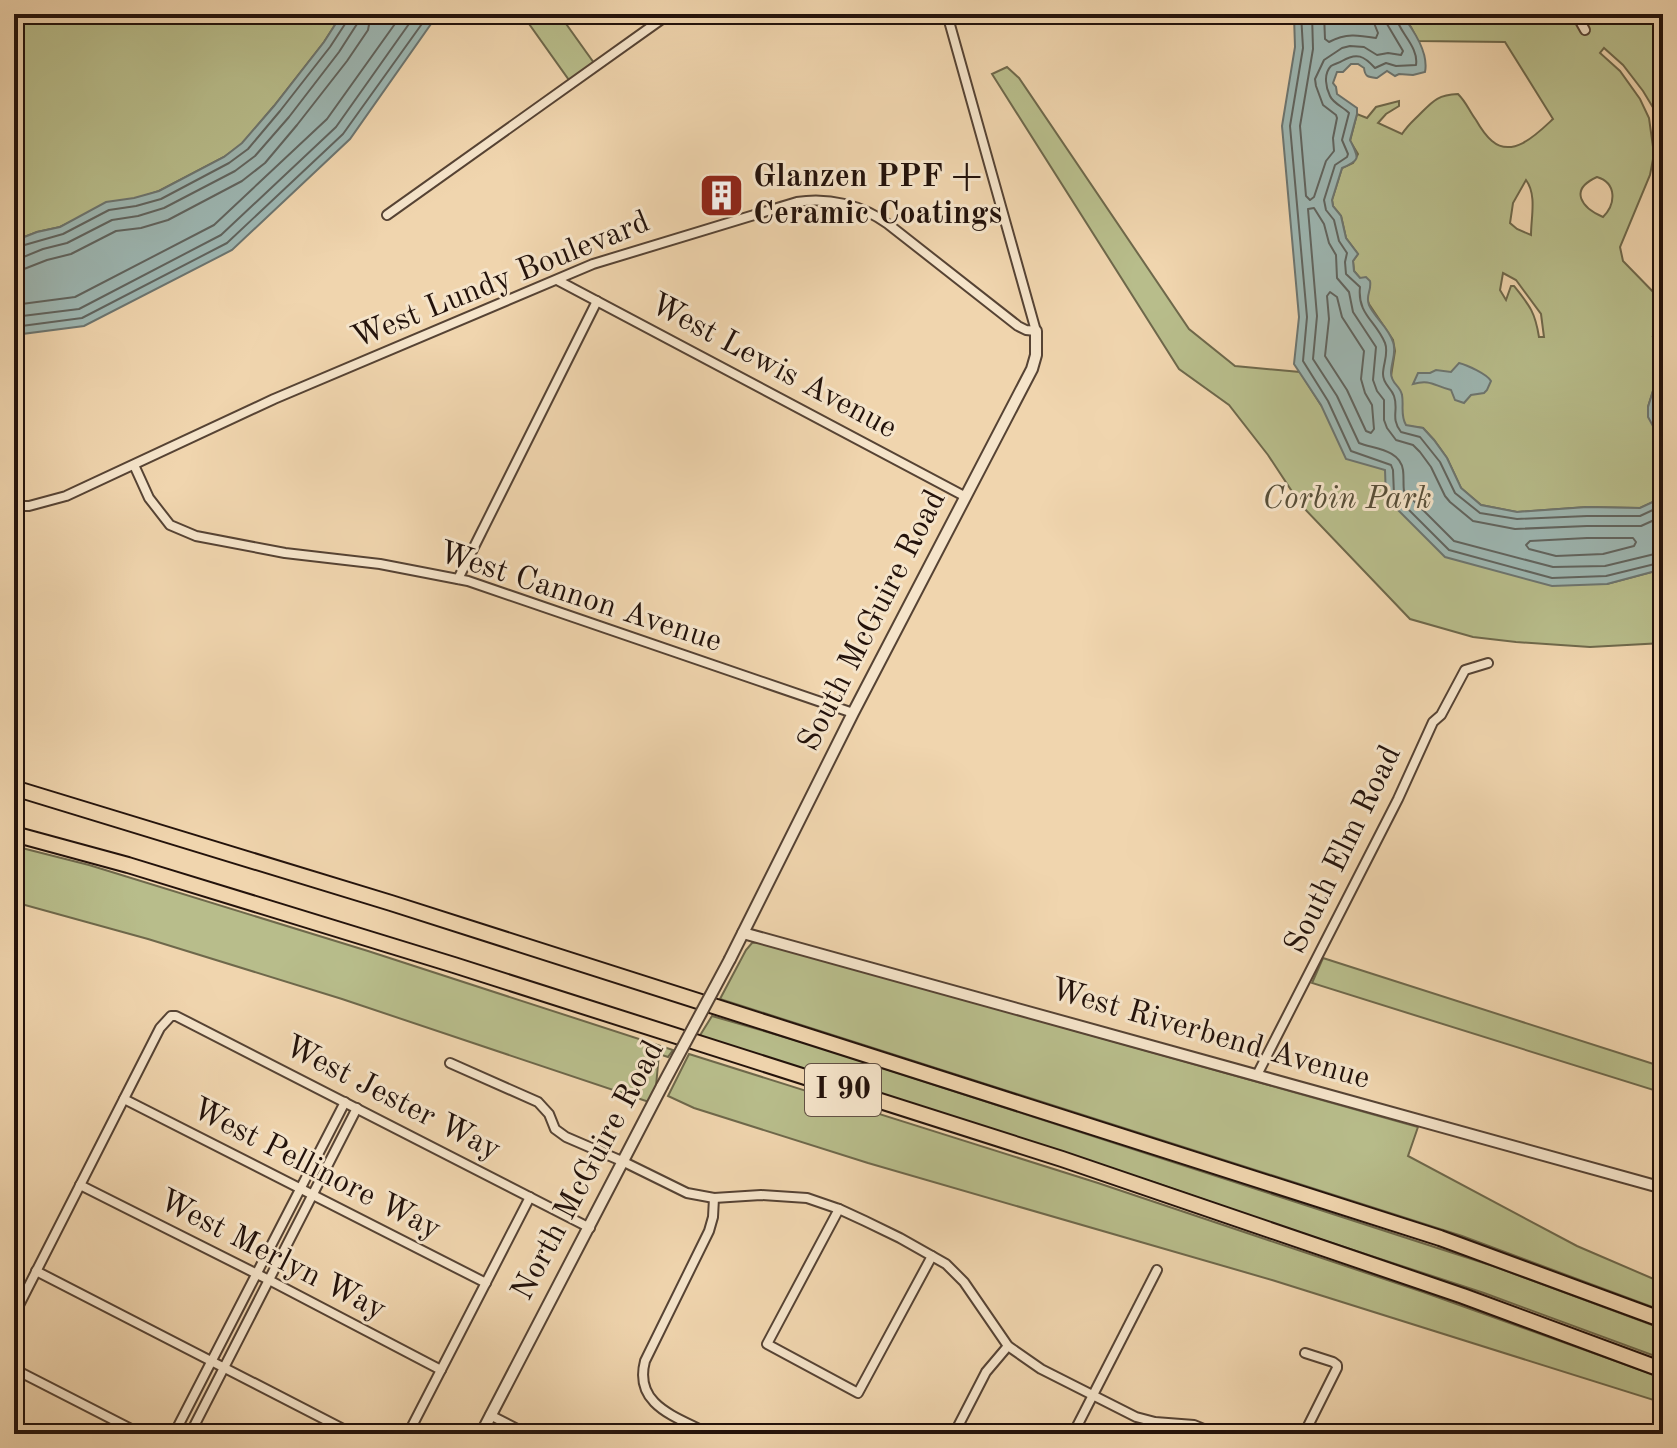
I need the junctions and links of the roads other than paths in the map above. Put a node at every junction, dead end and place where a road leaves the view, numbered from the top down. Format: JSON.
{"nodes":[{"id":1,"x":669,"y":14,"type":"edge"},
{"id":2,"x":947,"y":14,"type":"edge"},
{"id":3,"x":1576,"y":14,"type":"edge"},
{"id":4,"x":1585,"y":30,"type":"dead end"},
{"id":5,"x":387,"y":215,"type":"dead end"},
{"id":6,"x":557,"y":280,"type":"junction"},
{"id":7,"x":597,"y":301,"type":"junction"},
{"id":8,"x":1036,"y":331,"type":"junction"},
{"id":9,"x":134,"y":465,"type":"junction"},
{"id":10,"x":966,"y":497,"type":"junction"},
{"id":11,"x":14,"y":506,"type":"edge"},
{"id":12,"x":458,"y":579,"type":"junction"},
{"id":13,"x":1488,"y":663,"type":"dead end"},
{"id":14,"x":853,"y":713,"type":"junction"},
{"id":15,"x":14,"y":788,"type":"edge"},
{"id":16,"x":14,"y":834,"type":"edge"},
{"id":17,"x":743,"y":933,"type":"junction"},
{"id":18,"x":450,"y":1063,"type":"dead end"},
{"id":19,"x":1257,"y":1075,"type":"junction"},
{"id":20,"x":124,"y":1099,"type":"junction"},
{"id":21,"x":345,"y":1102,"type":"junction"},
{"id":22,"x":357,"y":1108,"type":"junction"},
{"id":23,"x":624,"y":1162,"type":"junction"},
{"id":24,"x":80,"y":1185,"type":"junction"},
{"id":25,"x":1663,"y":1188,"type":"edge"},
{"id":26,"x":302,"y":1189,"type":"junction"},
{"id":27,"x":312,"y":1195,"type":"junction"},
{"id":28,"x":530,"y":1197,"type":"junction"},
{"id":29,"x":714,"y":1198,"type":"junction"},
{"id":30,"x":839,"y":1209,"type":"junction"},
{"id":31,"x":590,"y":1228,"type":"junction"},
{"id":32,"x":932,"y":1256,"type":"junction"},
{"id":33,"x":1157,"y":1270,"type":"dead end"},
{"id":34,"x":36,"y":1271,"type":"junction"},
{"id":35,"x":257,"y":1274,"type":"junction"},
{"id":36,"x":269,"y":1280,"type":"junction"},
{"id":37,"x":486,"y":1283,"type":"junction"},
{"id":38,"x":14,"y":1315,"type":"edge"},
{"id":39,"x":1663,"y":1320,"type":"edge"},
{"id":40,"x":1008,"y":1346,"type":"junction"},
{"id":41,"x":1305,"y":1353,"type":"dead end"},
{"id":42,"x":212,"y":1360,"type":"junction"},
{"id":43,"x":224,"y":1366,"type":"junction"},
{"id":44,"x":14,"y":1369,"type":"edge"},
{"id":45,"x":441,"y":1370,"type":"junction"},
{"id":46,"x":1663,"y":1370,"type":"edge"},
{"id":47,"x":1093,"y":1396,"type":"junction"},
{"id":48,"x":490,"y":1415,"type":"junction"},
{"id":49,"x":1662,"y":1422,"type":"edge"},
{"id":50,"x":689,"y":1423,"type":"junction"},
{"id":51,"x":141,"y":1434,"type":"edge"},
{"id":52,"x":174,"y":1434,"type":"edge"},
{"id":53,"x":190,"y":1434,"type":"edge"},
{"id":54,"x":353,"y":1434,"type":"edge"},
{"id":55,"x":408,"y":1434,"type":"edge"},
{"id":56,"x":481,"y":1434,"type":"edge"},
{"id":57,"x":527,"y":1434,"type":"edge"},
{"id":58,"x":684,"y":1434,"type":"edge"},
{"id":59,"x":709,"y":1434,"type":"edge"},
{"id":60,"x":954,"y":1434,"type":"edge"},
{"id":61,"x":1073,"y":1434,"type":"edge"},
{"id":62,"x":1216,"y":1434,"type":"edge"},
{"id":63,"x":1304,"y":1434,"type":"edge"},
{"id":64,"x":1661,"y":1434,"type":"edge"}],
"edges":[{"from":1,"to":5,"type":"street"},
{"from":2,"to":8,"type":"street"},
{"from":3,"to":4,"type":"street"},
{"from":6,"to":7,"type":"street","name":"West Lewis Avenue"},
{"from":6,"to":8,"type":"street","name":"West Lundy Boulevard"},
{"from":6,"to":9,"type":"street","name":"West Lundy Boulevard"},
{"from":7,"to":10,"type":"street","name":"West Lewis Avenue"},
{"from":7,"to":12,"type":"street"},
{"from":8,"to":10,"type":"street","name":"South McGuire Road"},
{"from":9,"to":11,"type":"street","name":"West Lundy Boulevard"},
{"from":9,"to":12,"type":"street","name":"West Cannon Avenue"},
{"from":10,"to":14,"type":"street","name":"South McGuire Road"},
{"from":12,"to":14,"type":"street","name":"West Cannon Avenue"},
{"from":13,"to":19,"type":"street","name":"South Elm Road"},
{"from":14,"to":17,"type":"street","name":"South McGuire Road"},
{"from":15,"to":39,"type":"highway","number":"I 90"},
{"from":16,"to":46,"type":"highway","number":"I 90"},
{"from":17,"to":19,"type":"street","name":"West Riverbend Avenue"},
{"from":17,"to":23,"type":"street","name":"North McGuire Road","bridge":true},
{"from":18,"to":23,"type":"street"},
{"from":19,"to":25,"type":"street","name":"West Riverbend Avenue"},
{"from":20,"to":21,"type":"street","name":"West Jester Way"},
{"from":20,"to":24,"type":"street"},
{"from":20,"to":26,"type":"street","name":"West Pellinore Way"},
{"from":21,"to":22,"type":"street","name":"West Jester Way"},
{"from":21,"to":26,"type":"street"},
{"from":22,"to":27,"type":"street"},
{"from":22,"to":28,"type":"street","name":"West Jester Way"},
{"from":23,"to":29,"type":"street"},
{"from":23,"to":31,"type":"street","name":"North McGuire Road"},
{"from":24,"to":34,"type":"street"},
{"from":24,"to":35,"type":"street","name":"West Merlyn Way"},
{"from":26,"to":27,"type":"street","name":"West Pellinore Way"},
{"from":26,"to":35,"type":"street"},
{"from":27,"to":36,"type":"street"},
{"from":27,"to":37,"type":"street","name":"West Pellinore Way"},
{"from":28,"to":31,"type":"street","name":"West Jester Way"},
{"from":28,"to":37,"type":"street"},
{"from":29,"to":30,"type":"street"},
{"from":29,"to":50,"type":"street"},
{"from":30,"to":32,"type":"street"},
{"from":30,"to":32,"type":"street"},
{"from":31,"to":48,"type":"street","name":"North McGuire Road"},
{"from":32,"to":40,"type":"street"},
{"from":33,"to":47,"type":"street"},
{"from":34,"to":38,"type":"street"},
{"from":34,"to":42,"type":"street"},
{"from":35,"to":36,"type":"street","name":"West Merlyn Way"},
{"from":35,"to":42,"type":"street"},
{"from":36,"to":43,"type":"street"},
{"from":36,"to":45,"type":"street","name":"West Merlyn Way"},
{"from":37,"to":45,"type":"street"},
{"from":40,"to":47,"type":"street"},
{"from":40,"to":60,"type":"street"},
{"from":41,"to":63,"type":"street"},
{"from":42,"to":43,"type":"street"},
{"from":42,"to":52,"type":"street"},
{"from":43,"to":53,"type":"street"},
{"from":43,"to":54,"type":"street"},
{"from":44,"to":51,"type":"street"},
{"from":45,"to":55,"type":"street"},
{"from":47,"to":61,"type":"street"},
{"from":47,"to":62,"type":"street"},
{"from":48,"to":56,"type":"street","name":"North McGuire Road"},
{"from":48,"to":57,"type":"street"},
{"from":49,"to":64,"type":"street"},
{"from":50,"to":58,"type":"street"},
{"from":50,"to":59,"type":"street"}]}
